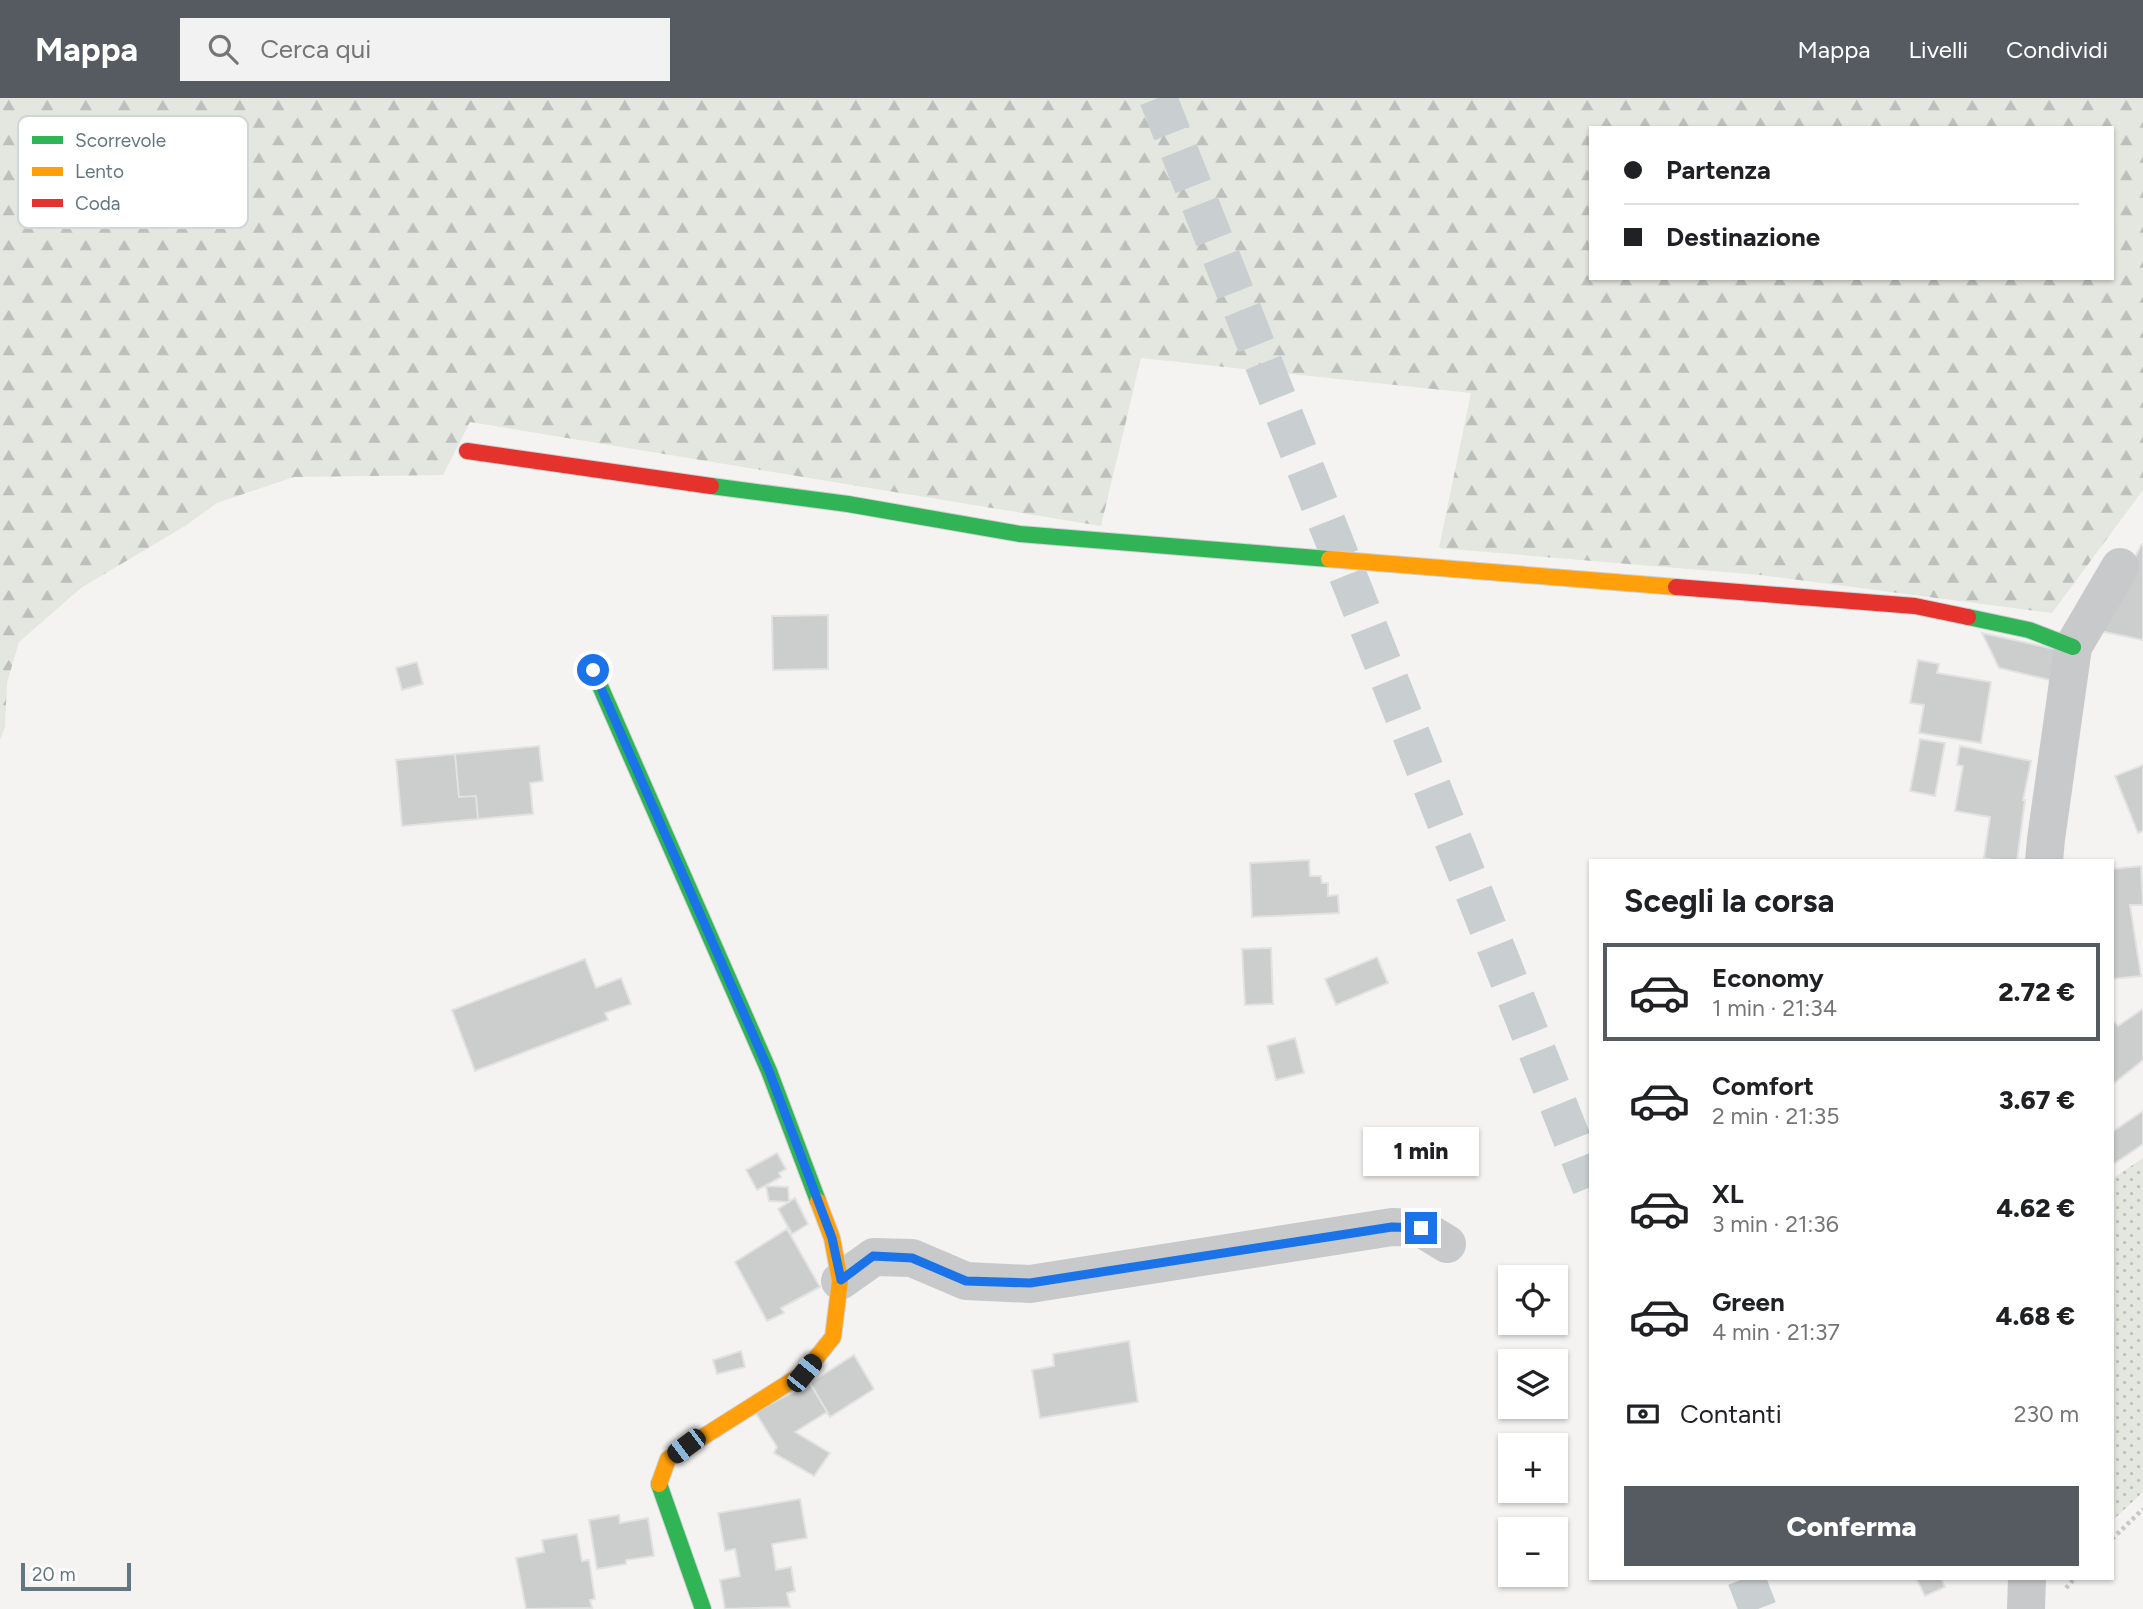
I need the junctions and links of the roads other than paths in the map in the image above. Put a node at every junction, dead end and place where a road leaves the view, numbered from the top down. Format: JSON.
{"nodes":[{"id":1,"x":467,"y":451,"type":"dead end"},
{"id":2,"x":2120,"y":567,"type":"dead end"},
{"id":3,"x":2073,"y":647,"type":"junction"},
{"id":4,"x":593,"y":670,"type":"dead end"},
{"id":5,"x":2044,"y":859,"type":"edge"},
{"id":6,"x":1447,"y":1244,"type":"dead end"},
{"id":7,"x":841,"y":1280,"type":"junction"},
{"id":8,"x":2026,"y":1580,"type":"edge"},
{"id":9,"x":703,"y":1609,"type":"edge"},
{"id":10,"x":2026,"y":1609,"type":"edge"}],
"edges":[{"from":1,"to":3,"type":"street"},
{"from":2,"to":3,"type":"street"},
{"from":3,"to":5,"type":"street"},
{"from":4,"to":7,"type":"street"},
{"from":6,"to":7,"type":"street"},
{"from":7,"to":9,"type":"street"},
{"from":8,"to":10,"type":"street"}]}
